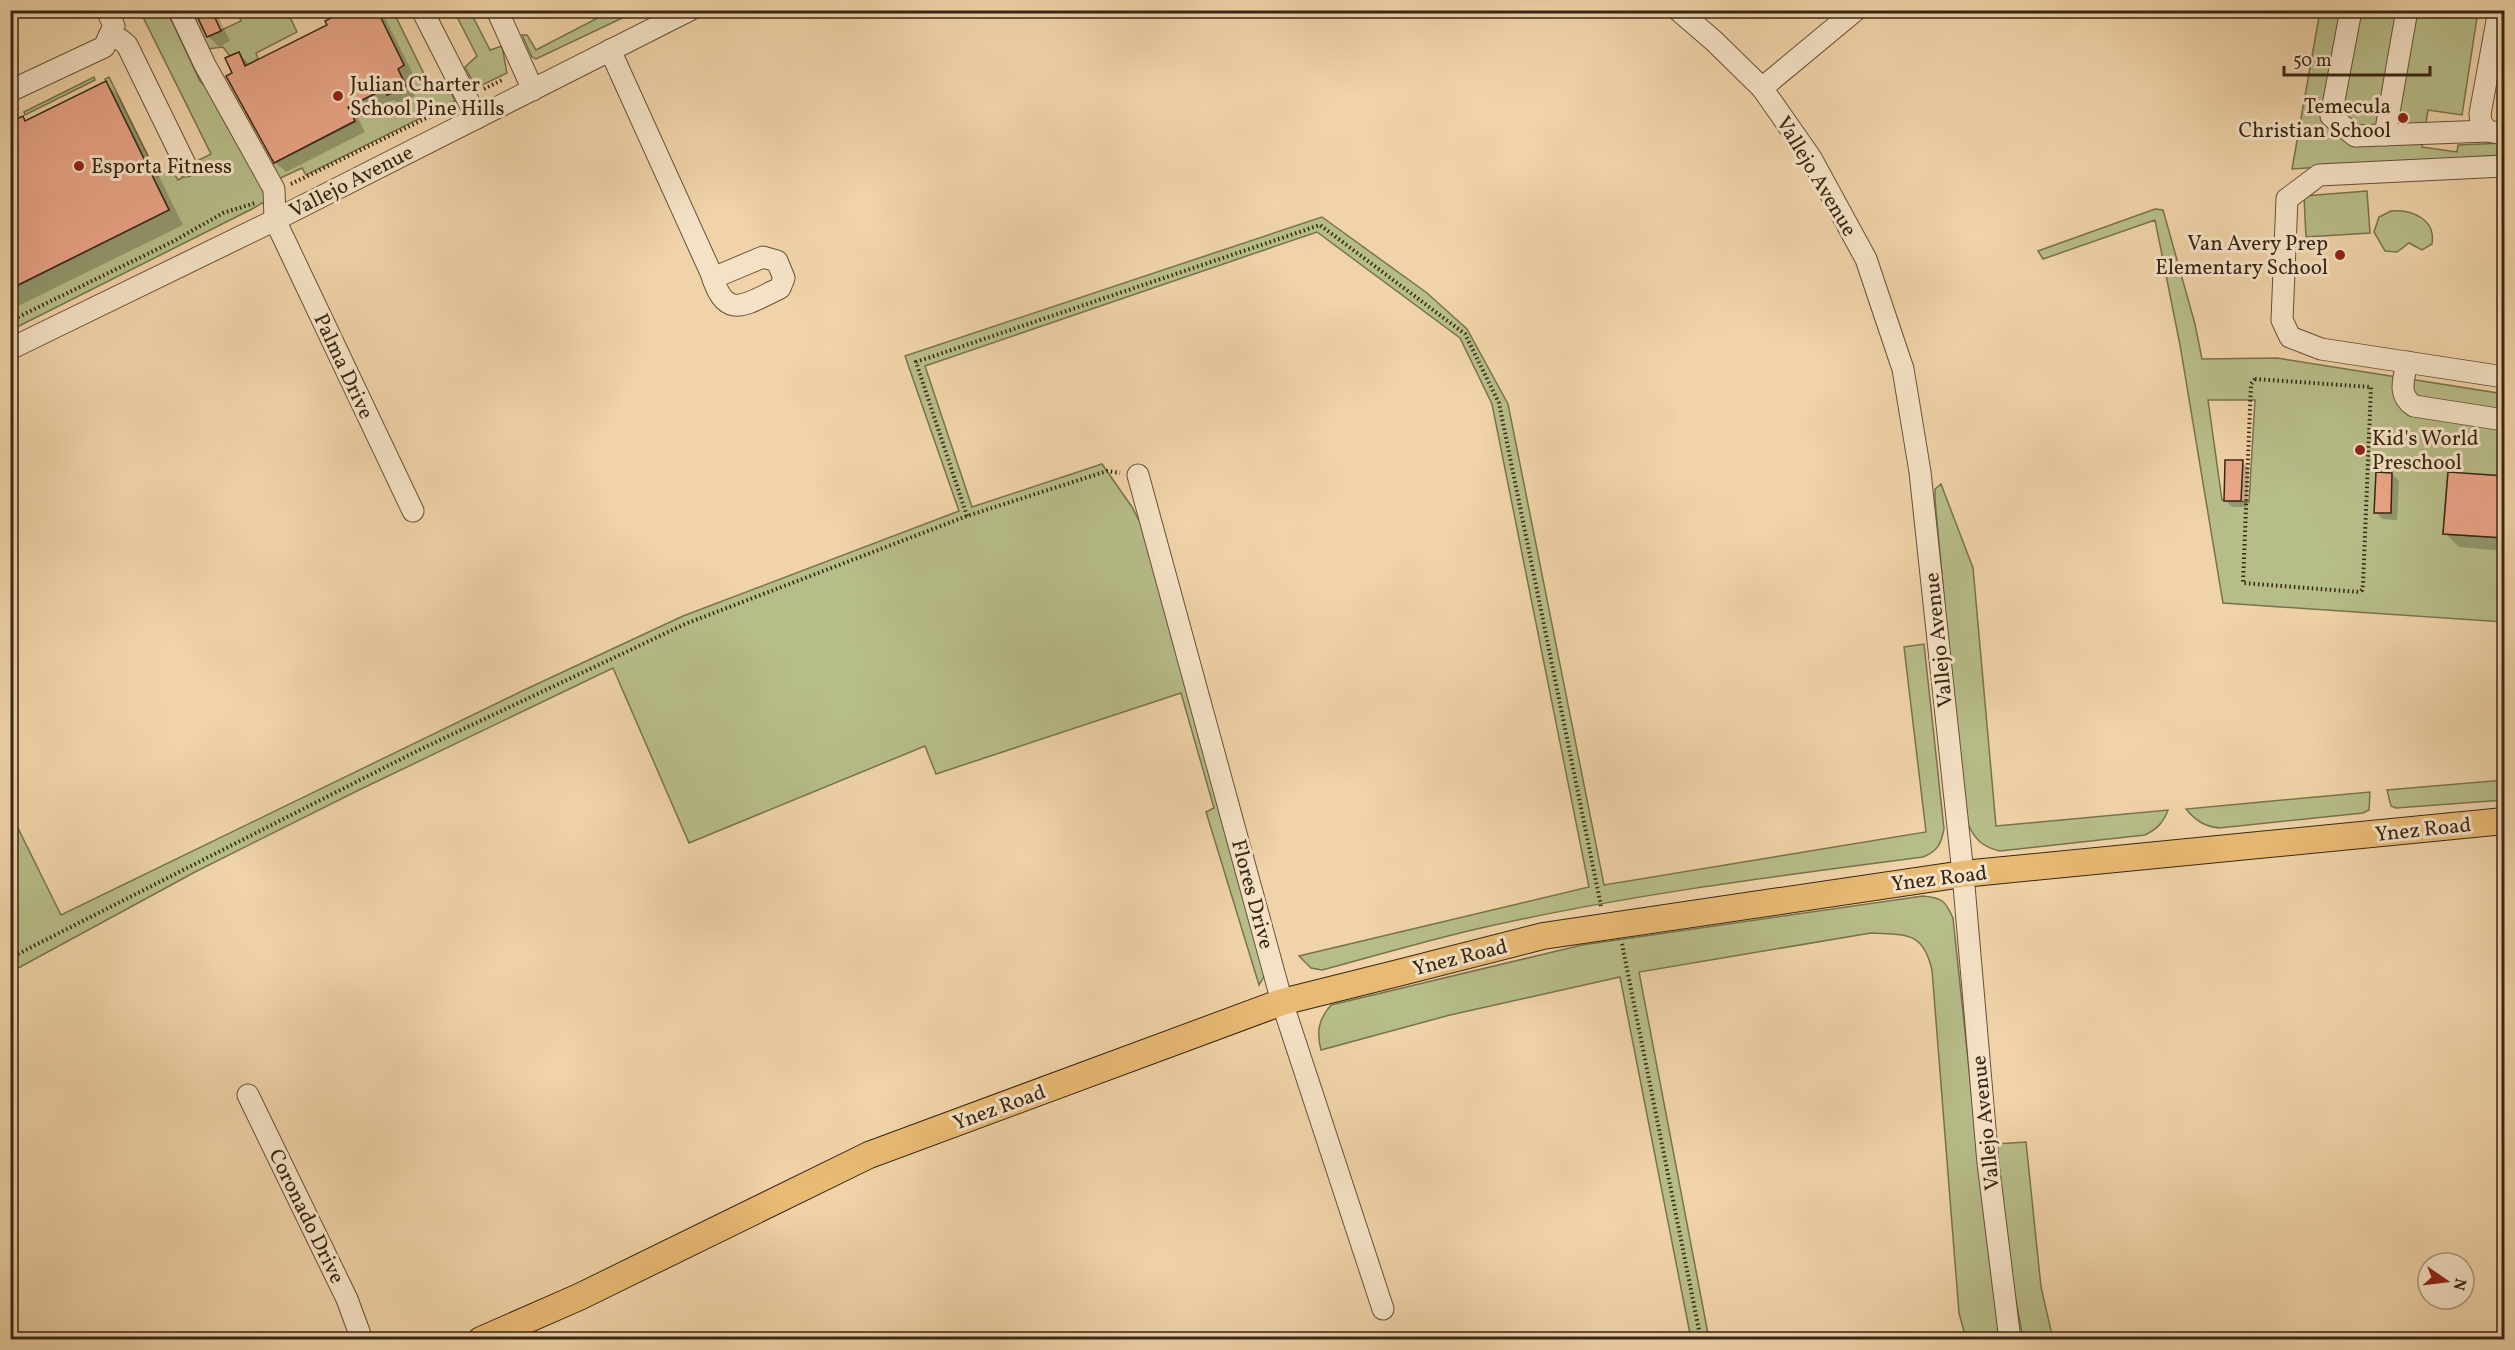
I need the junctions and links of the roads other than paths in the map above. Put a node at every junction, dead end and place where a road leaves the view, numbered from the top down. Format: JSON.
{"nodes":[{"id":1,"x":107,"y":10,"type":"edge"},
{"id":2,"x":179,"y":10,"type":"edge"},
{"id":3,"x":422,"y":10,"type":"edge"},
{"id":4,"x":497,"y":10,"type":"edge"},
{"id":5,"x":1678,"y":10,"type":"edge"},
{"id":6,"x":1856,"y":10,"type":"edge"},
{"id":7,"x":2351,"y":10,"type":"edge"},
{"id":8,"x":2407,"y":10,"type":"edge"},
{"id":9,"x":2499,"y":10,"type":"edge"},
{"id":10,"x":684,"y":12,"type":"edge"},
{"id":11,"x":109,"y":36,"type":"junction"},
{"id":12,"x":610,"y":50,"type":"junction"},
{"id":13,"x":1761,"y":88,"type":"junction"},
{"id":14,"x":533,"y":90,"type":"junction"},
{"id":15,"x":10,"y":91,"type":"edge"},
{"id":16,"x":477,"y":118,"type":"junction"},
{"id":17,"x":2496,"y":133,"type":"edge"},
{"id":18,"x":2385,"y":135,"type":"junction"},
{"id":19,"x":186,"y":166,"type":"dead end"},
{"id":20,"x":2505,"y":166,"type":"edge"},
{"id":21,"x":275,"y":220,"type":"junction"},
{"id":22,"x":713,"y":278,"type":"dead end"},
{"id":23,"x":10,"y":349,"type":"edge"},
{"id":24,"x":2407,"y":362,"type":"junction"},
{"id":25,"x":2505,"y":377,"type":"edge"},
{"id":26,"x":2505,"y":420,"type":"edge"},
{"id":27,"x":1138,"y":475,"type":"road end"},
{"id":28,"x":413,"y":511,"type":"dead end"},
{"id":29,"x":2505,"y":821,"type":"edge"},
{"id":30,"x":1963,"y":874,"type":"junction"},
{"id":31,"x":1282,"y":1002,"type":"junction"},
{"id":32,"x":248,"y":1095,"type":"dead end"},
{"id":33,"x":1383,"y":1309,"type":"dead end"},
{"id":34,"x":363,"y":1340,"type":"edge"},
{"id":35,"x":481,"y":1340,"type":"edge"},
{"id":36,"x":2010,"y":1340,"type":"edge"}],
"edges":[{"from":1,"to":11,"type":"street"},
{"from":2,"to":21,"type":"street"},
{"from":3,"to":16,"type":"street"},
{"from":4,"to":14,"type":"street"},
{"from":5,"to":13,"type":"street","name":"Vallejo Avenue"},
{"from":6,"to":13,"type":"street"},
{"from":7,"to":18,"type":"street"},
{"from":8,"to":18,"type":"street"},
{"from":9,"to":17,"type":"street"},
{"from":10,"to":12,"type":"street","name":"Vallejo Avenue"},
{"from":11,"to":15,"type":"street"},
{"from":11,"to":19,"type":"street"},
{"from":12,"to":14,"type":"street","name":"Vallejo Avenue"},
{"from":12,"to":22,"type":"street"},
{"from":13,"to":30,"type":"street","name":"Vallejo Avenue"},
{"from":14,"to":16,"type":"street","name":"Vallejo Avenue"},
{"from":16,"to":21,"type":"street","name":"Vallejo Avenue"},
{"from":17,"to":18,"type":"street"},
{"from":20,"to":24,"type":"street"},
{"from":21,"to":23,"type":"street","name":"Vallejo Avenue"},
{"from":21,"to":28,"type":"street","name":"Palma Drive"},
{"from":24,"to":25,"type":"street"},
{"from":24,"to":26,"type":"street"},
{"from":27,"to":31,"type":"street","name":"Flores Drive"},
{"from":29,"to":30,"type":"main road","name":"Ynez Road"},
{"from":30,"to":31,"type":"main road","name":"Ynez Road"},
{"from":30,"to":36,"type":"street","name":"Vallejo Avenue"},
{"from":31,"to":33,"type":"street","name":"Flores Drive"},
{"from":31,"to":35,"type":"main road","name":"Ynez Road"},
{"from":32,"to":34,"type":"street","name":"Coronado Drive"}]}
